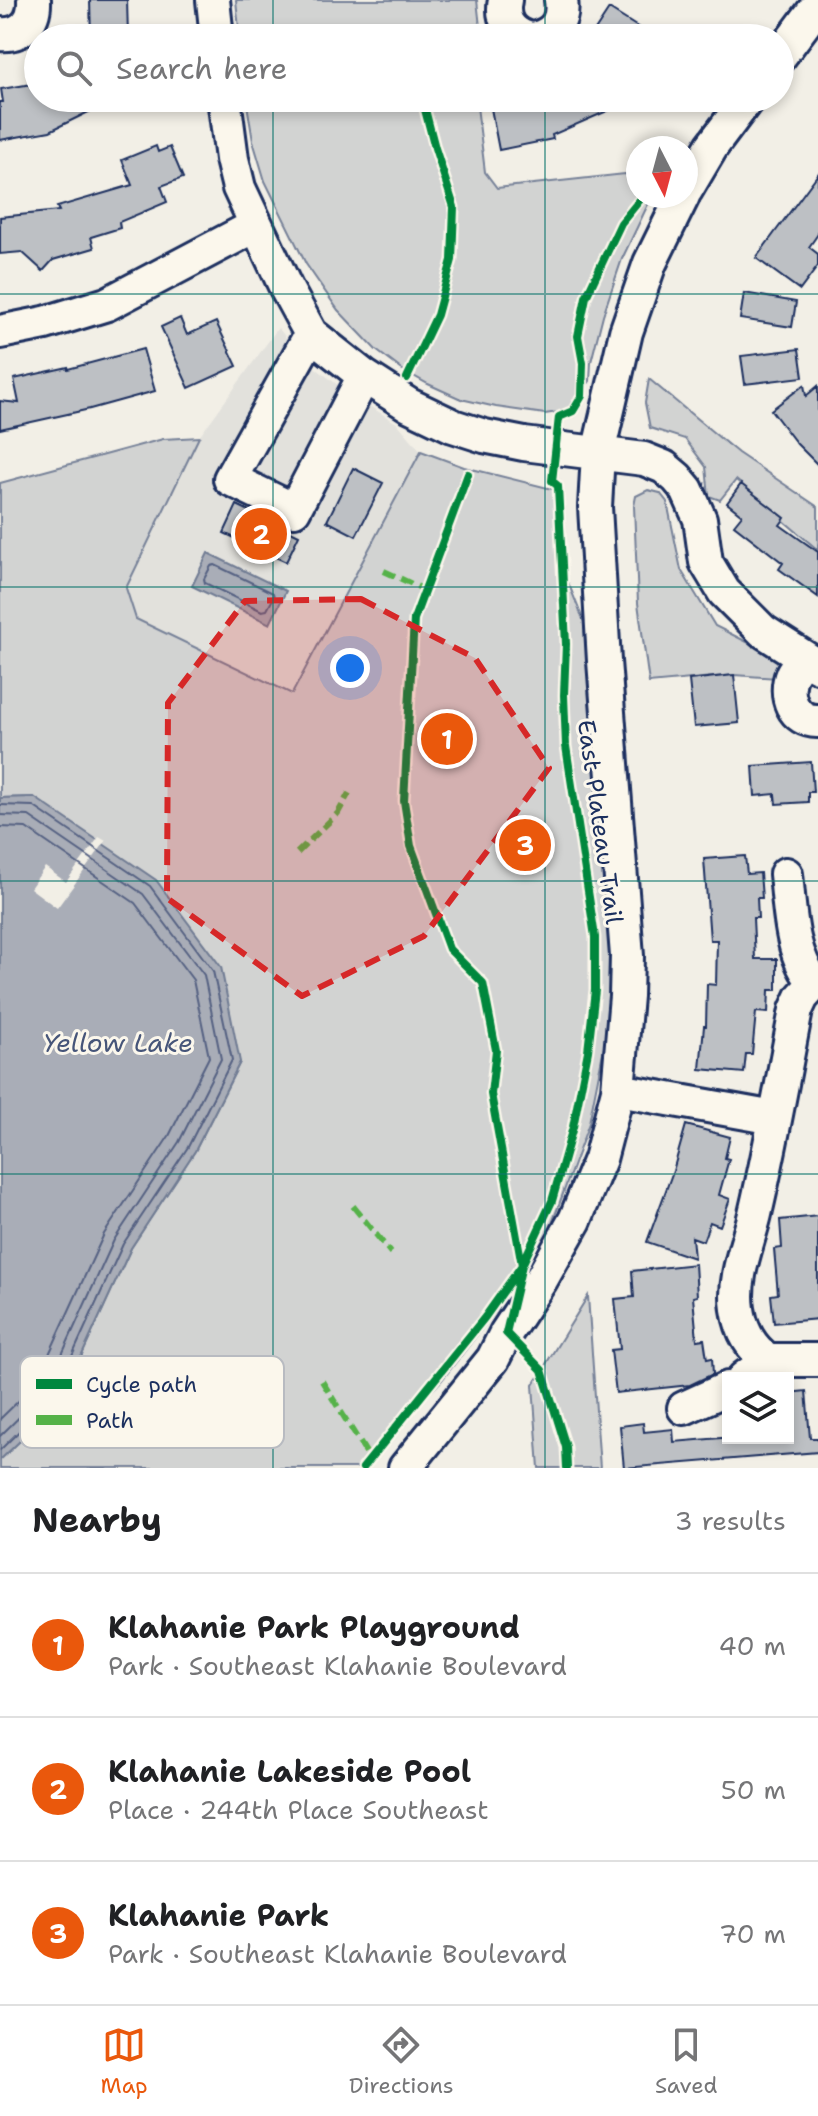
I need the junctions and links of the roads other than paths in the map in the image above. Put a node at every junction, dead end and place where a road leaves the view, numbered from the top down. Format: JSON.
{"nodes":[{"id":1,"x":34,"y":0,"type":"edge"},
{"id":2,"x":213,"y":0,"type":"edge"},
{"id":3,"x":505,"y":0,"type":"edge"},
{"id":4,"x":561,"y":0,"type":"edge"},
{"id":5,"x":818,"y":5,"type":"edge"},
{"id":6,"x":28,"y":24,"type":"edge"},
{"id":7,"x":216,"y":24,"type":"edge"},
{"id":8,"x":508,"y":24,"type":"edge"},
{"id":9,"x":558,"y":24,"type":"edge"},
{"id":10,"x":24,"y":28,"type":"edge"},
{"id":11,"x":0,"y":34,"type":"edge"},
{"id":12,"x":794,"y":37,"type":"edge"},
{"id":13,"x":226,"y":112,"type":"edge"},
{"id":14,"x":738,"y":112,"type":"edge"},
{"id":15,"x":698,"y":170,"type":"edge"},
{"id":16,"x":677,"y":208,"type":"edge"},
{"id":17,"x":255,"y":226,"type":"junction"},
{"id":18,"x":0,"y":332,"type":"edge"},
{"id":19,"x":311,"y":334,"type":"junction"},
{"id":20,"x":364,"y":376,"type":"junction"},
{"id":21,"x":598,"y":453,"type":"junction"},
{"id":22,"x":811,"y":662,"type":"edge"},
{"id":23,"x":818,"y":721,"type":"edge"},
{"id":24,"x":786,"y":874,"type":"dead end"},
{"id":25,"x":817,"y":982,"type":"edge"},
{"id":26,"x":618,"y":1090,"type":"junction"},
{"id":27,"x":775,"y":1118,"type":"junction"},
{"id":28,"x":818,"y":1360,"type":"edge"},
{"id":29,"x":756,"y":1369,"type":"edge"},
{"id":30,"x":722,"y":1391,"type":"edge"},
{"id":31,"x":684,"y":1408,"type":"dead end"},
{"id":32,"x":405,"y":1468,"type":"edge"}],
"edges":[{"from":1,"to":6,"type":"street"},
{"from":2,"to":7,"type":"street"},
{"from":3,"to":8,"type":"street"},
{"from":4,"to":9,"type":"street"},
{"from":5,"to":12,"type":"street"},
{"from":10,"to":11,"type":"street"},
{"from":13,"to":17,"type":"street"},
{"from":14,"to":15,"type":"street"},
{"from":16,"to":21,"type":"street"},
{"from":17,"to":18,"type":"street"},
{"from":17,"to":19,"type":"street"},
{"from":19,"to":20,"type":"street"},
{"from":19,"to":20,"type":"street"},
{"from":20,"to":21,"type":"street"},
{"from":21,"to":22,"type":"street"},
{"from":21,"to":26,"type":"street"},
{"from":22,"to":23,"type":"street"},
{"from":24,"to":25,"type":"street"},
{"from":25,"to":27,"type":"street"},
{"from":26,"to":27,"type":"street"},
{"from":26,"to":32,"type":"street"},
{"from":27,"to":29,"type":"street"},
{"from":28,"to":29,"type":"street"},
{"from":30,"to":31,"type":"street"}]}
